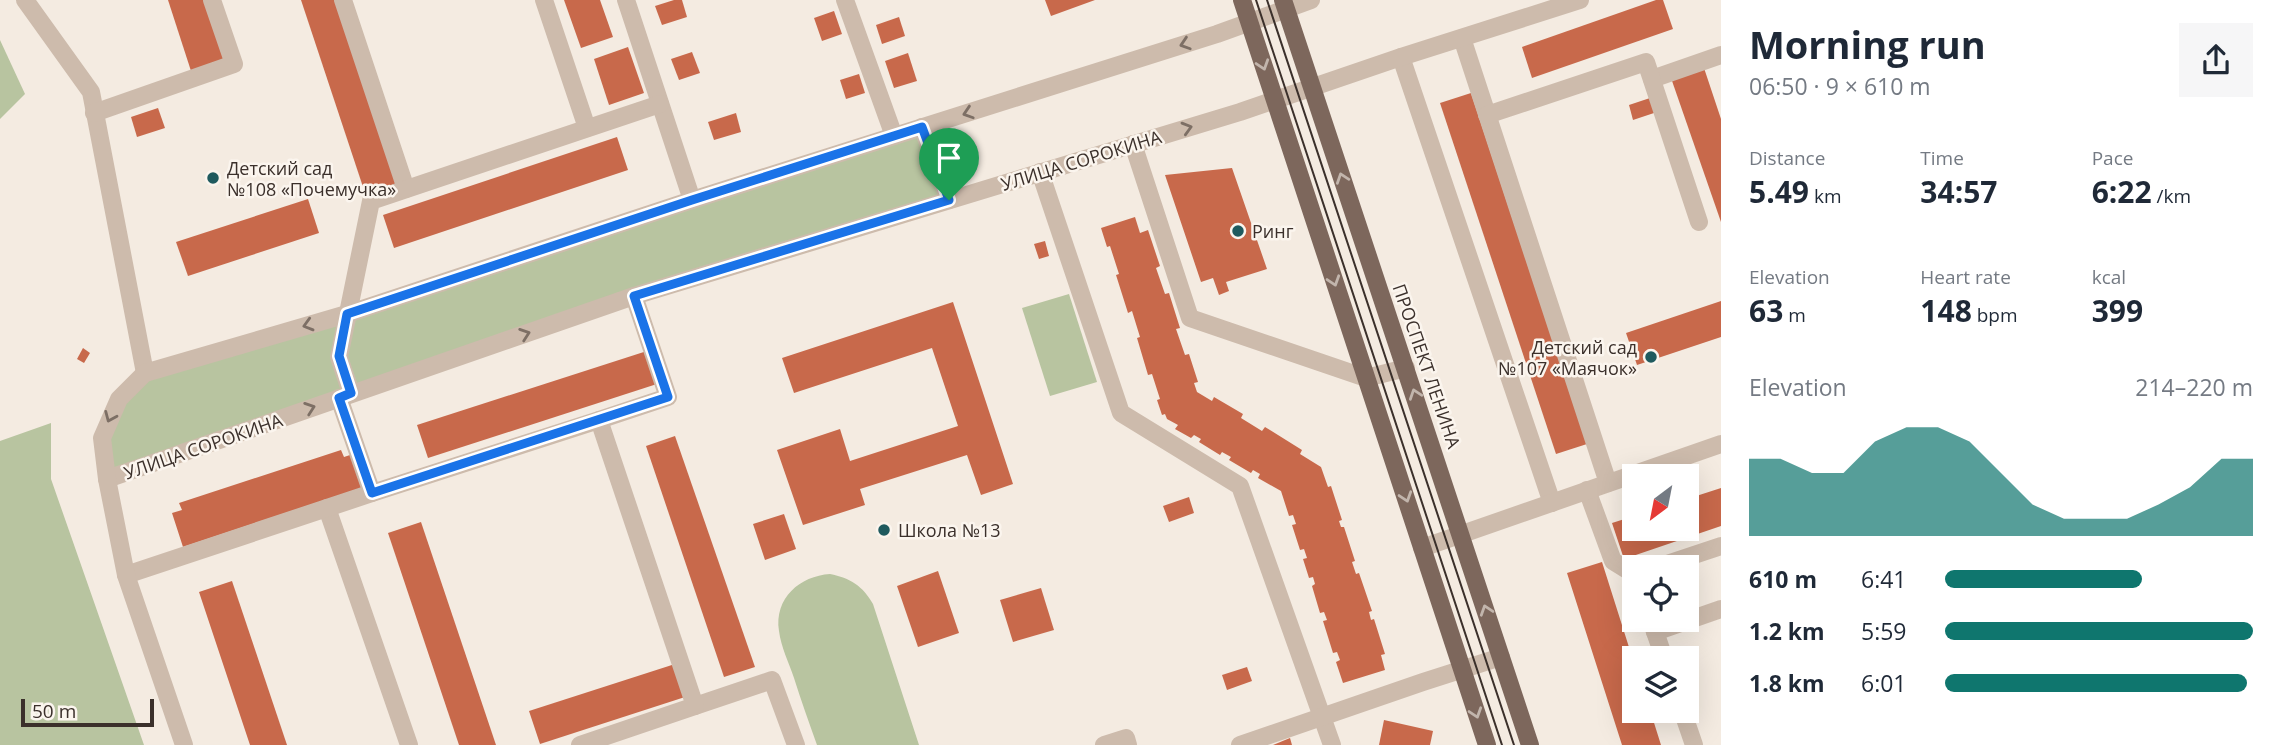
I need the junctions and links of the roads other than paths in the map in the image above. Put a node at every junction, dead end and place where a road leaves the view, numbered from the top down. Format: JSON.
{"nodes":[{"id":1,"x":25,"y":0,"type":"edge"},
{"id":2,"x":212,"y":0,"type":"edge"},
{"id":3,"x":343,"y":0,"type":"edge"},
{"id":4,"x":544,"y":0,"type":"edge"},
{"id":5,"x":626,"y":0,"type":"edge"},
{"id":6,"x":845,"y":0,"type":"edge"},
{"id":7,"x":1242,"y":0,"type":"edge"},
{"id":8,"x":1311,"y":0,"type":"edge"},
{"id":9,"x":1580,"y":0,"type":"edge"},
{"id":10,"x":1285,"y":4,"type":"edge"},
{"id":11,"x":1249,"y":22,"type":"junction"},
{"id":12,"x":1462,"y":38,"type":"junction"},
{"id":13,"x":1721,"y":55,"type":"edge"},
{"id":14,"x":1401,"y":57,"type":"junction"},
{"id":15,"x":1652,"y":79,"type":"junction"},
{"id":16,"x":1312,"y":88,"type":"junction"},
{"id":17,"x":1275,"y":100,"type":"junction"},
{"id":18,"x":660,"y":104,"type":"junction"},
{"id":19,"x":94,"y":113,"type":"junction"},
{"id":20,"x":1487,"y":115,"type":"junction"},
{"id":21,"x":922,"y":127,"type":"junction"},
{"id":22,"x":587,"y":128,"type":"junction"},
{"id":23,"x":894,"y":136,"type":"junction"},
{"id":24,"x":1133,"y":144,"type":"junction"},
{"id":25,"x":1040,"y":172,"type":"junction"},
{"id":26,"x":406,"y":189,"type":"junction"},
{"id":27,"x":692,"y":200,"type":"junction"},
{"id":28,"x":949,"y":200,"type":"junction"},
{"id":29,"x":1699,"y":222,"type":"dead end"},
{"id":30,"x":634,"y":296,"type":"junction"},
{"id":31,"x":347,"y":314,"type":"junction"},
{"id":32,"x":1406,"y":368,"type":"junction"},
{"id":33,"x":145,"y":373,"type":"junction"},
{"id":34,"x":1367,"y":378,"type":"junction"},
{"id":35,"x":345,"y":395,"type":"junction"},
{"id":36,"x":599,"y":420,"type":"junction"},
{"id":37,"x":1721,"y":444,"type":"edge"},
{"id":38,"x":107,"y":480,"type":"junction"},
{"id":39,"x":1608,"y":483,"type":"junction"},
{"id":40,"x":1587,"y":490,"type":"junction"},
{"id":41,"x":372,"y":493,"type":"junction"},
{"id":42,"x":1552,"y":503,"type":"junction"},
{"id":43,"x":327,"y":508,"type":"junction"},
{"id":44,"x":1462,"y":534,"type":"junction"},
{"id":45,"x":1721,"y":546,"type":"edge"},
{"id":46,"x":1422,"y":548,"type":"junction"},
{"id":47,"x":1694,"y":555,"type":"edge"},
{"id":48,"x":1622,"y":566,"type":"edge"},
{"id":49,"x":126,"y":575,"type":"junction"},
{"id":50,"x":1721,"y":610,"type":"edge"},
{"id":51,"x":1699,"y":615,"type":"edge"},
{"id":52,"x":1501,"y":657,"type":"junction"},
{"id":53,"x":1461,"y":669,"type":"junction"},
{"id":54,"x":695,"y":706,"type":"junction"},
{"id":55,"x":1321,"y":716,"type":"junction"},
{"id":56,"x":1686,"y":723,"type":"edge"},
{"id":57,"x":184,"y":745,"type":"edge"},
{"id":58,"x":409,"y":745,"type":"edge"},
{"id":59,"x":580,"y":745,"type":"edge"},
{"id":60,"x":796,"y":745,"type":"edge"},
{"id":61,"x":1104,"y":745,"type":"edge"},
{"id":62,"x":1128,"y":745,"type":"edge"},
{"id":63,"x":1240,"y":745,"type":"edge"},
{"id":64,"x":1332,"y":745,"type":"edge"},
{"id":65,"x":1487,"y":745,"type":"edge"},
{"id":66,"x":1530,"y":745,"type":"edge"},
{"id":67,"x":1694,"y":745,"type":"edge"}],
"edges":[{"from":1,"to":19,"type":"street"},
{"from":2,"to":19,"type":"street"},
{"from":3,"to":26,"type":"street"},
{"from":4,"to":22,"type":"street"},
{"from":5,"to":18,"type":"street"},
{"from":6,"to":23,"type":"street"},
{"from":7,"to":11,"type":"main road"},
{"from":8,"to":10,"type":"street","name":"УЛИЦА СОРОКИНА"},
{"from":9,"to":12,"type":"street","name":"УЛИЦА СОРОКИНА"},
{"from":10,"to":11,"type":"street","name":"УЛИЦА СОРОКИНА"},
{"from":10,"to":16,"type":"main road","name":"ПРОСПЕКТ ЛЕНИНА"},
{"from":11,"to":17,"type":"main road","one_way":true},
{"from":11,"to":21,"type":"street","name":"УЛИЦА СОРОКИНА","one_way":true},
{"from":12,"to":14,"type":"street","name":"УЛИЦА СОРОКИНА"},
{"from":12,"to":20,"type":"street"},
{"from":13,"to":15,"type":"street"},
{"from":14,"to":16,"type":"street","name":"УЛИЦА СОРОКИНА"},
{"from":14,"to":42,"type":"street"},
{"from":15,"to":20,"type":"street"},
{"from":15,"to":29,"type":"street"},
{"from":16,"to":17,"type":"street","name":"УЛИЦА СОРОКИНА"},
{"from":32,"to":16,"type":"main road","name":"ПРОСПЕКТ ЛЕНИНА","one_way":true},
{"from":24,"to":17,"type":"street","name":"УЛИЦА СОРОКИНА","one_way":true},
{"from":17,"to":34,"type":"main road","one_way":true},
{"from":18,"to":22,"type":"street"},
{"from":18,"to":27,"type":"street"},
{"from":19,"to":33,"type":"street"},
{"from":20,"to":39,"type":"street"},
{"from":21,"to":23,"type":"street","name":"УЛИЦА СОРОКИНА"},
{"from":21,"to":28,"type":"street"},
{"from":22,"to":26,"type":"street"},
{"from":23,"to":27,"type":"street","name":"УЛИЦА СОРОКИНА"},
{"from":24,"to":25,"type":"street","name":"УЛИЦА СОРОКИНА"},
{"from":24,"to":34,"type":"street"},
{"from":25,"to":28,"type":"street","name":"УЛИЦА СОРОКИНА"},
{"from":25,"to":55,"type":"street"},
{"from":26,"to":31,"type":"street"},
{"from":27,"to":31,"type":"street","name":"УЛИЦА СОРОКИНА"},
{"from":28,"to":30,"type":"street","name":"УЛИЦА СОРОКИНА"},
{"from":35,"to":30,"type":"street","name":"УЛИЦА СОРОКИНА","one_way":true},
{"from":30,"to":36,"type":"street"},
{"from":31,"to":33,"type":"street","name":"УЛИЦА СОРОКИНА","one_way":true},
{"from":31,"to":35,"type":"street"},
{"from":32,"to":34,"type":"street"},
{"from":44,"to":32,"type":"main road","name":"ПРОСПЕКТ ЛЕНИНА","one_way":true},
{"from":33,"to":38,"type":"street","name":"УЛИЦА СОРОКИНА","one_way":true},
{"from":34,"to":46,"type":"main road","one_way":true},
{"from":38,"to":35,"type":"street","name":"УЛИЦА СОРОКИНА","one_way":true},
{"from":35,"to":41,"type":"street"},
{"from":36,"to":41,"type":"street"},
{"from":36,"to":54,"type":"street"},
{"from":37,"to":39,"type":"street"},
{"from":38,"to":49,"type":"street"},
{"from":39,"to":40,"type":"street"},
{"from":40,"to":42,"type":"street"},
{"from":40,"to":48,"type":"street"},
{"from":41,"to":43,"type":"street"},
{"from":42,"to":44,"type":"street"},
{"from":43,"to":49,"type":"street"},
{"from":43,"to":58,"type":"street"},
{"from":44,"to":46,"type":"street"},
{"from":52,"to":44,"type":"main road","name":"ПРОСПЕКТ ЛЕНИНА","one_way":true},
{"from":45,"to":47,"type":"street"},
{"from":46,"to":53,"type":"main road"},
{"from":49,"to":57,"type":"street"},
{"from":50,"to":51,"type":"street"},
{"from":52,"to":53,"type":"street"},
{"from":52,"to":66,"type":"main road","name":"ПРОСПЕКТ ЛЕНИНА"},
{"from":53,"to":55,"type":"street"},
{"from":53,"to":65,"type":"main road","one_way":true},
{"from":54,"to":59,"type":"street"},
{"from":54,"to":60,"type":"street"},
{"from":55,"to":63,"type":"street"},
{"from":55,"to":64,"type":"street"},
{"from":56,"to":67,"type":"street"},
{"from":61,"to":62,"type":"street"}]}
